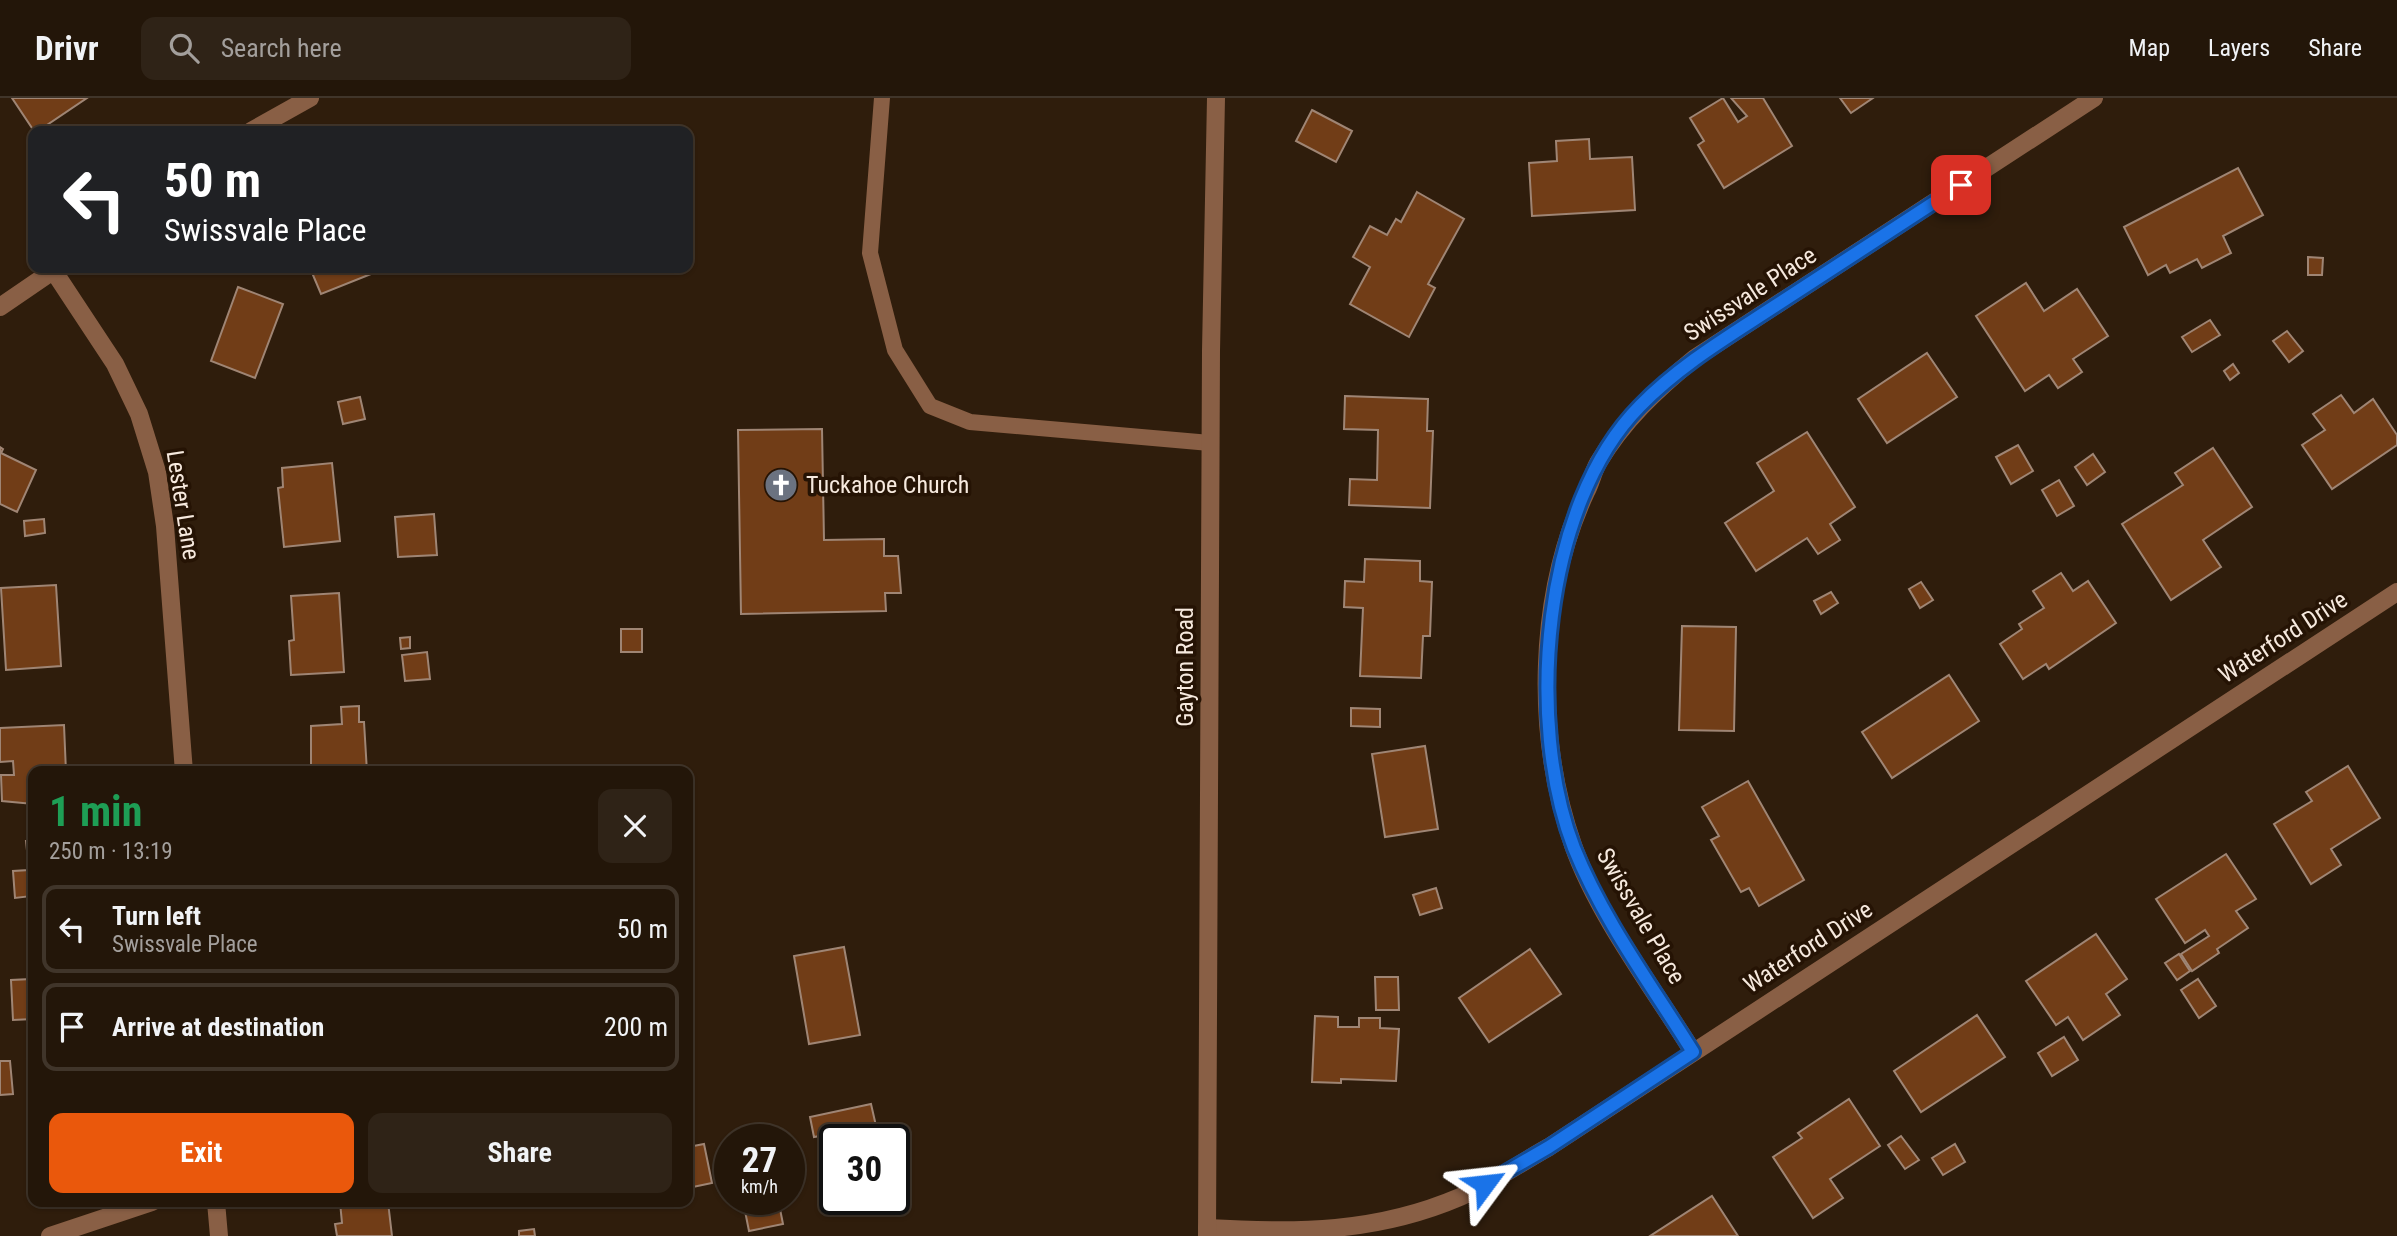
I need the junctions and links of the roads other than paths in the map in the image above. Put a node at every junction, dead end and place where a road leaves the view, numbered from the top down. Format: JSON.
{"nodes":[{"id":1,"x":310,"y":98,"type":"edge"},
{"id":2,"x":882,"y":98,"type":"edge"},
{"id":3,"x":1216,"y":98,"type":"edge"},
{"id":4,"x":2094,"y":98,"type":"edge"},
{"id":5,"x":260,"y":126,"type":"edge"},
{"id":6,"x":49,"y":273,"type":"edge"},
{"id":7,"x":58,"y":273,"type":"edge"},
{"id":8,"x":0,"y":307,"type":"edge"},
{"id":9,"x":1210,"y":443,"type":"junction"},
{"id":10,"x":2397,"y":592,"type":"edge"},
{"id":11,"x":184,"y":766,"type":"edge"},
{"id":12,"x":1693,"y":1052,"type":"junction"},
{"id":13,"x":137,"y":1207,"type":"edge"},
{"id":14,"x":216,"y":1207,"type":"edge"},
{"id":15,"x":1207,"y":1232,"type":"edge"},
{"id":16,"x":50,"y":1236,"type":"edge"},
{"id":17,"x":219,"y":1236,"type":"edge"}],
"edges":[{"from":1,"to":5,"type":"street"},
{"from":2,"to":9,"type":"lane"},
{"from":3,"to":9,"type":"street","name":"Gayton Road"},
{"from":4,"to":12,"type":"street","name":"Swissvale Place"},
{"from":6,"to":8,"type":"street"},
{"from":7,"to":11,"type":"street","name":"Lester Lane"},
{"from":9,"to":15,"type":"street","name":"Gayton Road"},
{"from":10,"to":12,"type":"street","name":"Waterford Drive"},
{"from":12,"to":15,"type":"street","name":"Waterford Drive"},
{"from":13,"to":16,"type":"street"},
{"from":14,"to":17,"type":"street"}]}
